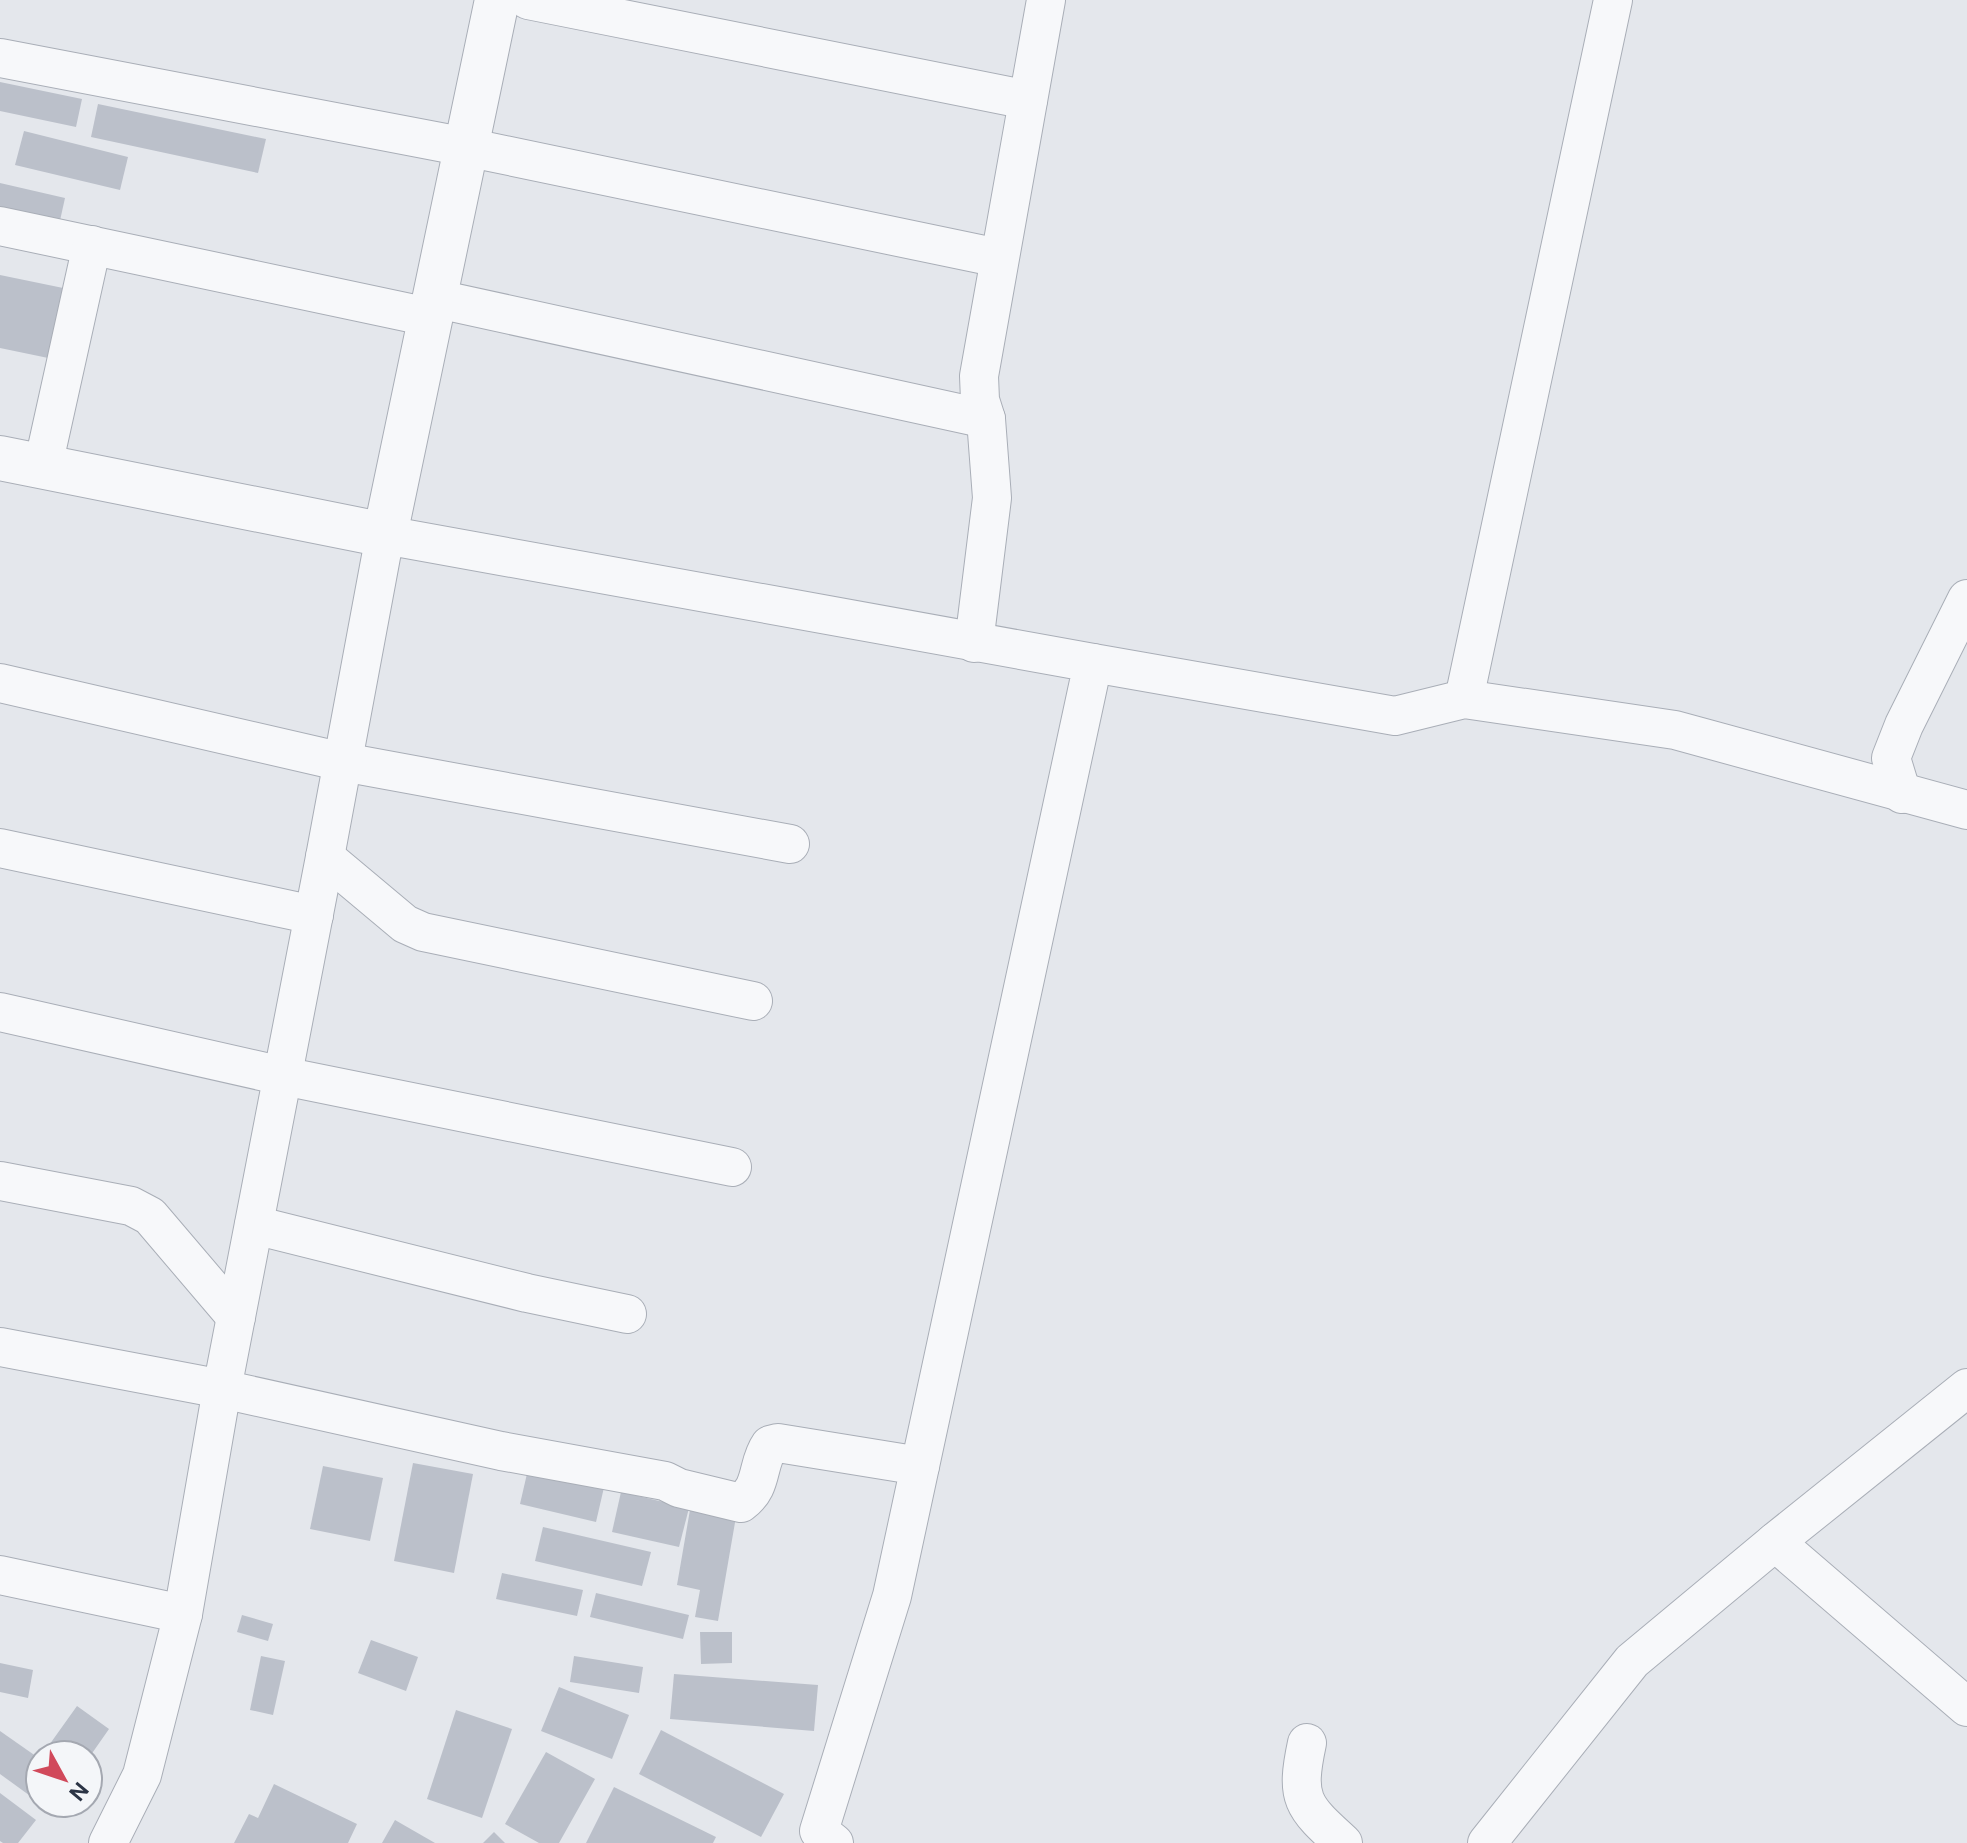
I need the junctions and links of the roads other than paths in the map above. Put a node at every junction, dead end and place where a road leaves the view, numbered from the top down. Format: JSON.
{"nodes":[{"id":1,"x":497,"y":0,"type":"edge"},
{"id":2,"x":528,"y":0,"type":"edge"},
{"id":3,"x":1046,"y":0,"type":"edge"},
{"id":4,"x":1613,"y":0,"type":"edge"},
{"id":5,"x":0,"y":58,"type":"edge"},
{"id":6,"x":1028,"y":100,"type":"junction"},
{"id":7,"x":466,"y":147,"type":"junction"},
{"id":8,"x":0,"y":226,"type":"edge"},
{"id":9,"x":92,"y":245,"type":"junction"},
{"id":10,"x":999,"y":258,"type":"junction"},
{"id":11,"x":431,"y":308,"type":"junction"},
{"id":12,"x":986,"y":419,"type":"junction"},
{"id":13,"x":0,"y":458,"type":"edge"},
{"id":14,"x":43,"y":466,"type":"junction"},
{"id":15,"x":385,"y":535,"type":"junction"},
{"id":16,"x":1967,"y":599,"type":"edge"},
{"id":17,"x":974,"y":643,"type":"junction"},
{"id":18,"x":1093,"y":663,"type":"junction"},
{"id":19,"x":0,"y":683,"type":"edge"},
{"id":20,"x":1464,"y":699,"type":"junction"},
{"id":21,"x":343,"y":762,"type":"junction"},
{"id":22,"x":1902,"y":794,"type":"junction"},
{"id":23,"x":1967,"y":810,"type":"edge"},
{"id":24,"x":790,"y":844,"type":"dead end"},
{"id":25,"x":0,"y":848,"type":"edge"},
{"id":26,"x":325,"y":857,"type":"junction"},
{"id":27,"x":314,"y":915,"type":"junction"},
{"id":28,"x":753,"y":1001,"type":"dead end"},
{"id":29,"x":0,"y":1012,"type":"edge"},
{"id":30,"x":283,"y":1076,"type":"junction"},
{"id":31,"x":732,"y":1167,"type":"dead end"},
{"id":32,"x":0,"y":1181,"type":"edge"},
{"id":33,"x":254,"y":1225,"type":"junction"},
{"id":34,"x":627,"y":1314,"type":"dead end"},
{"id":35,"x":236,"y":1317,"type":"junction"},
{"id":36,"x":0,"y":1347,"type":"edge"},
{"id":37,"x":1967,"y":1388,"type":"edge"},
{"id":38,"x":222,"y":1389,"type":"junction"},
{"id":39,"x":920,"y":1466,"type":"junction"},
{"id":40,"x":1775,"y":1542,"type":"junction"},
{"id":41,"x":0,"y":1575,"type":"edge"},
{"id":42,"x":183,"y":1614,"type":"junction"},
{"id":43,"x":1967,"y":1707,"type":"edge"},
{"id":44,"x":1307,"y":1743,"type":"dead end"},
{"id":45,"x":821,"y":1839,"type":"edge"},
{"id":46,"x":108,"y":1843,"type":"edge"},
{"id":47,"x":1343,"y":1843,"type":"edge"},
{"id":48,"x":1487,"y":1843,"type":"edge"}],
"edges":[{"from":1,"to":7,"type":"street"},
{"from":2,"to":6,"type":"street"},
{"from":3,"to":6,"type":"street"},
{"from":4,"to":20,"type":"street"},
{"from":5,"to":7,"type":"street"},
{"from":6,"to":10,"type":"street"},
{"from":7,"to":10,"type":"street"},
{"from":7,"to":11,"type":"street"},
{"from":8,"to":9,"type":"street"},
{"from":9,"to":11,"type":"street"},
{"from":9,"to":14,"type":"street"},
{"from":10,"to":12,"type":"street"},
{"from":11,"to":12,"type":"street"},
{"from":11,"to":15,"type":"street"},
{"from":12,"to":17,"type":"street"},
{"from":13,"to":14,"type":"street"},
{"from":14,"to":15,"type":"street"},
{"from":15,"to":17,"type":"street"},
{"from":15,"to":21,"type":"street"},
{"from":16,"to":22,"type":"street"},
{"from":17,"to":18,"type":"street"},
{"from":18,"to":20,"type":"street"},
{"from":18,"to":39,"type":"street"},
{"from":19,"to":21,"type":"street"},
{"from":20,"to":22,"type":"street"},
{"from":21,"to":24,"type":"street"},
{"from":21,"to":26,"type":"street"},
{"from":22,"to":23,"type":"street"},
{"from":25,"to":27,"type":"street"},
{"from":26,"to":27,"type":"street"},
{"from":26,"to":28,"type":"street"},
{"from":27,"to":30,"type":"street"},
{"from":29,"to":30,"type":"street"},
{"from":30,"to":31,"type":"street"},
{"from":30,"to":33,"type":"street"},
{"from":32,"to":35,"type":"street"},
{"from":33,"to":34,"type":"street"},
{"from":33,"to":35,"type":"street"},
{"from":35,"to":38,"type":"street"},
{"from":36,"to":38,"type":"street"},
{"from":37,"to":40,"type":"street"},
{"from":38,"to":39,"type":"street"},
{"from":38,"to":42,"type":"street"},
{"from":39,"to":45,"type":"street"},
{"from":40,"to":43,"type":"street"},
{"from":40,"to":48,"type":"street"},
{"from":41,"to":42,"type":"street"},
{"from":42,"to":46,"type":"street"},
{"from":44,"to":47,"type":"street"}]}
